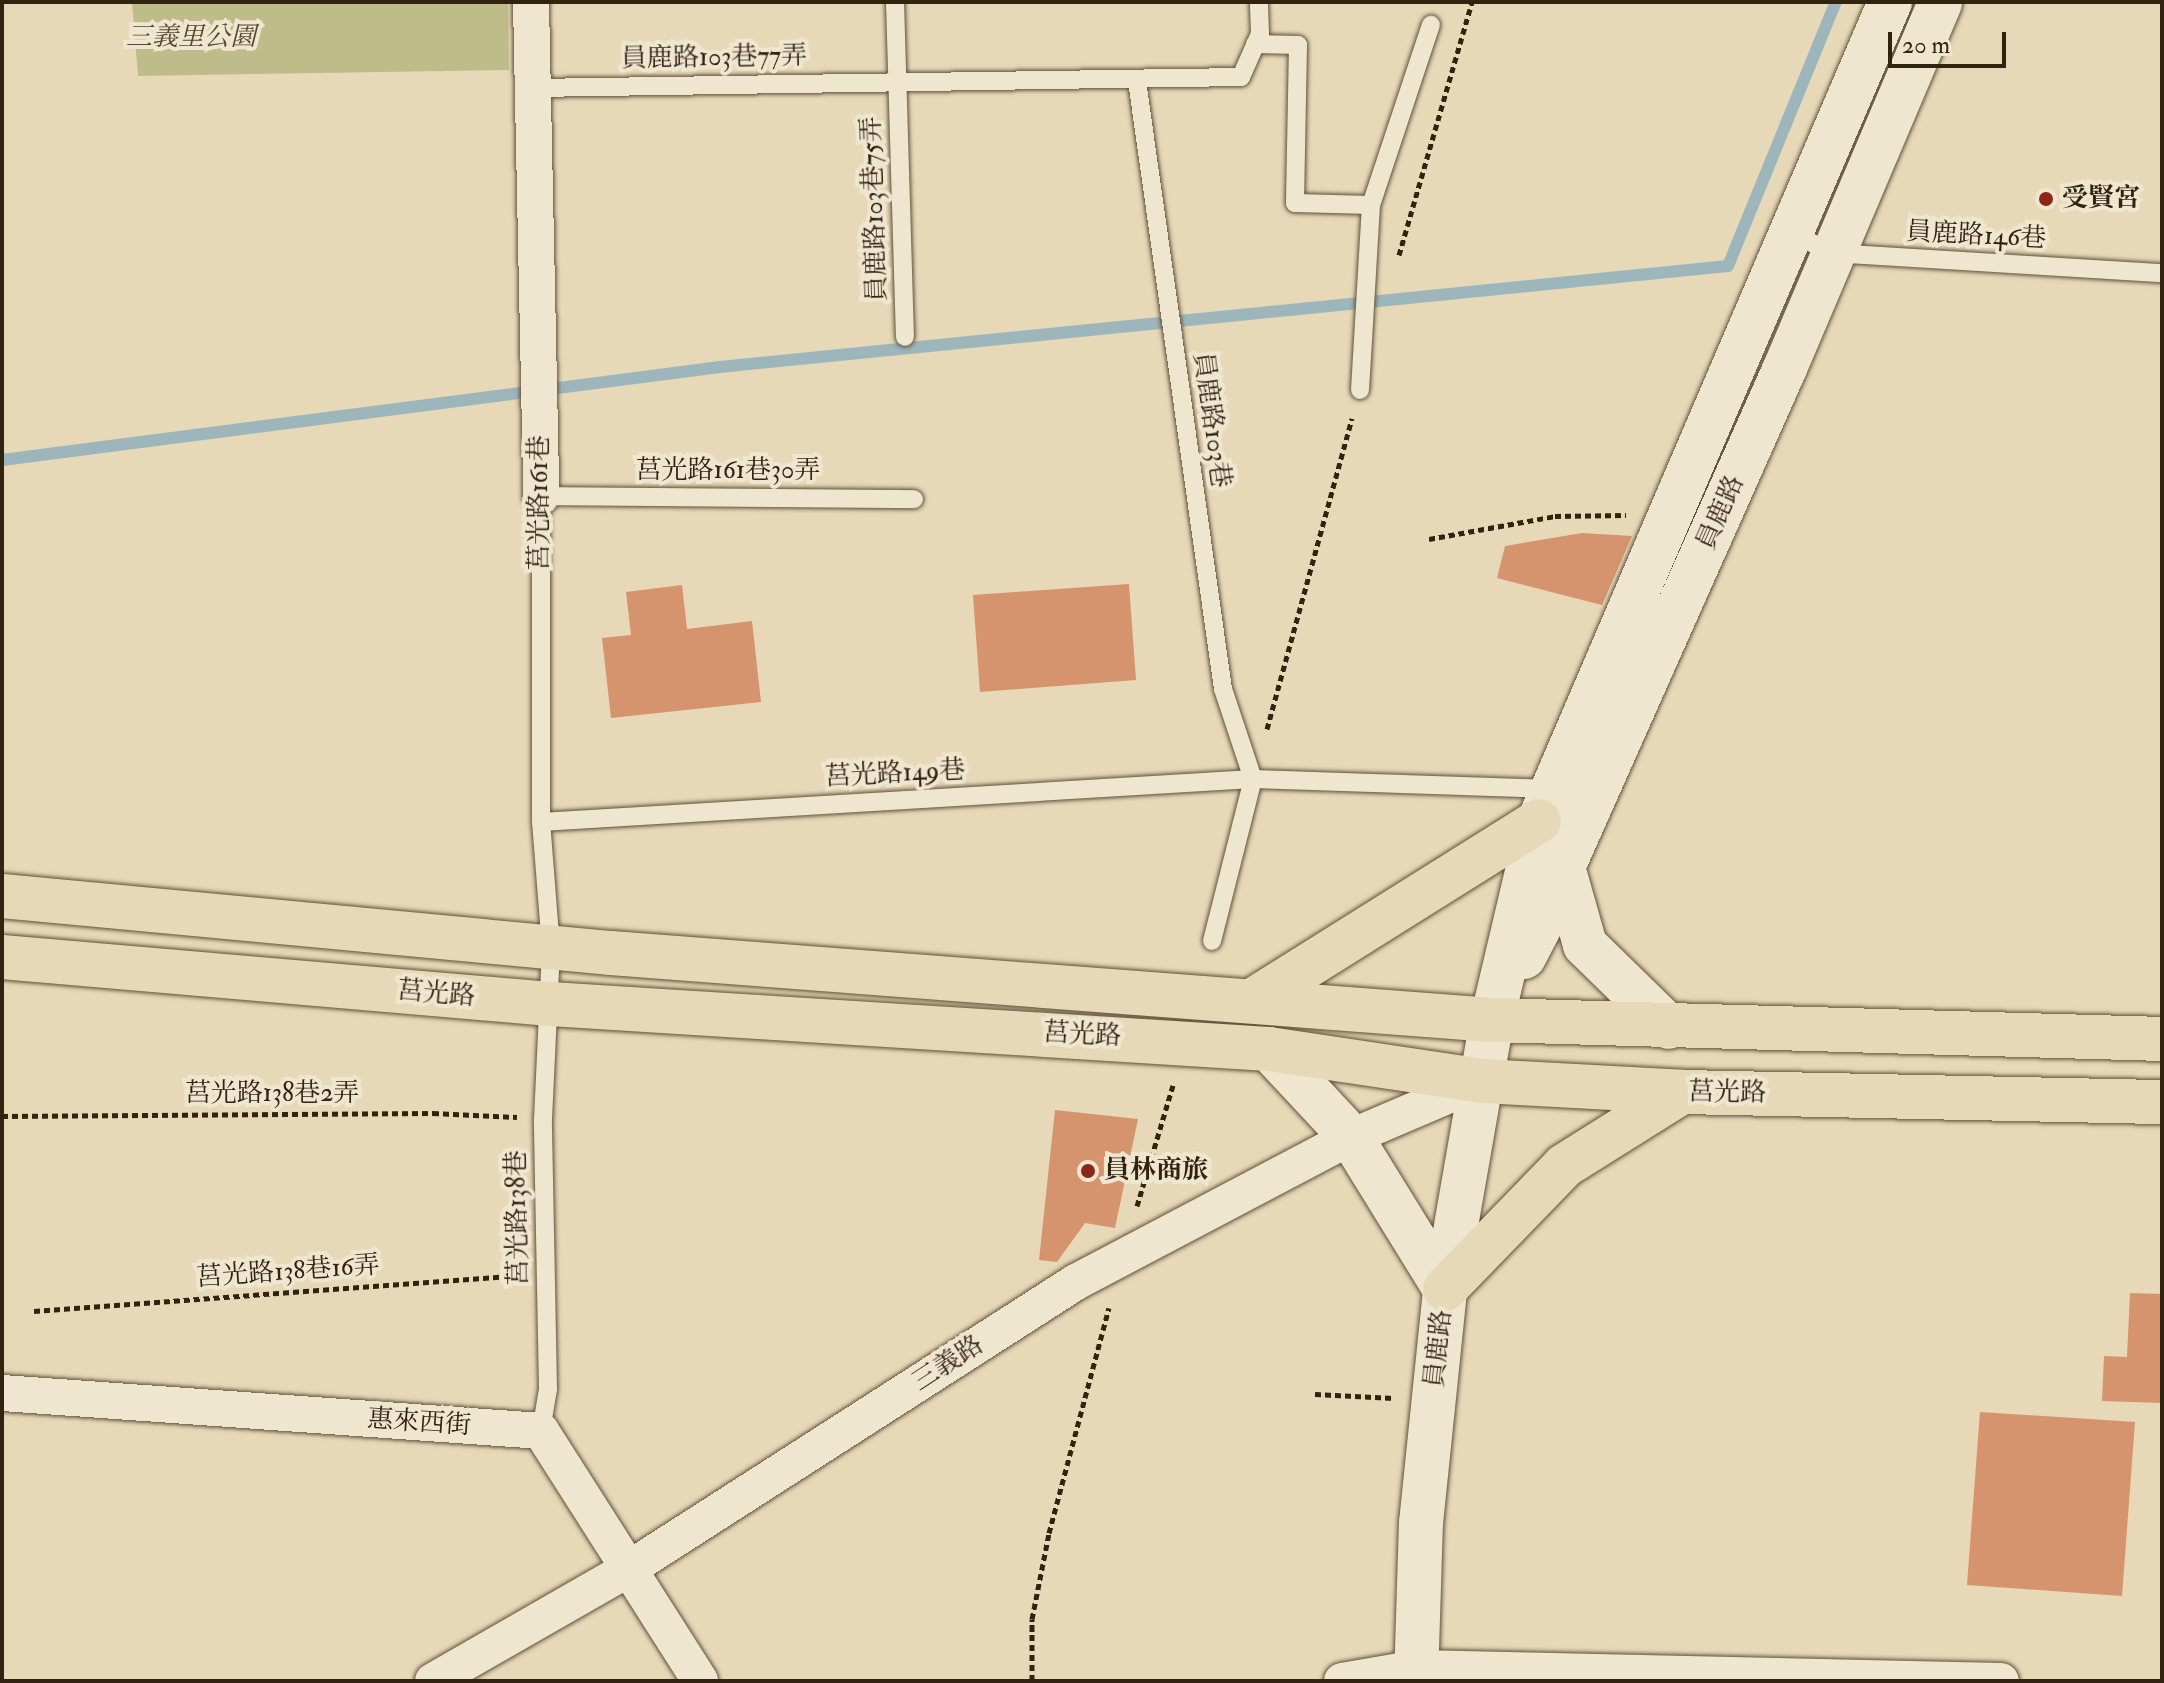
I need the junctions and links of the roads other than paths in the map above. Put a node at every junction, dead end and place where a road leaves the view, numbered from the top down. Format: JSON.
{"nodes":[{"id":1,"x":531,"y":2,"type":"edge"},
{"id":2,"x":895,"y":2,"type":"edge"},
{"id":3,"x":1259,"y":2,"type":"edge"},
{"id":4,"x":1890,"y":2,"type":"edge"},
{"id":5,"x":1940,"y":2,"type":"edge"},
{"id":6,"x":1431,"y":25,"type":"dead end"},
{"id":7,"x":1255,"y":44,"type":"junction"},
{"id":8,"x":897,"y":80,"type":"junction"},
{"id":9,"x":1137,"y":81,"type":"junction"},
{"id":10,"x":533,"y":88,"type":"junction"},
{"id":11,"x":1371,"y":205,"type":"junction"},
{"id":12,"x":1792,"y":233,"type":"junction"},
{"id":13,"x":1832,"y":253,"type":"junction"},
{"id":14,"x":2162,"y":273,"type":"edge"},
{"id":15,"x":905,"y":337,"type":"dead end"},
{"id":16,"x":1360,"y":390,"type":"road end"},
{"id":17,"x":541,"y":496,"type":"junction"},
{"id":18,"x":914,"y":499,"type":"dead end"},
{"id":19,"x":1253,"y":779,"type":"junction"},
{"id":20,"x":1546,"y":805,"type":"junction"},
{"id":21,"x":541,"y":822,"type":"junction"},
{"id":22,"x":1563,"y":867,"type":"junction"},
{"id":23,"x":2,"y":896,"type":"edge"},
{"id":24,"x":1212,"y":941,"type":"dead end"},
{"id":25,"x":551,"y":948,"type":"junction"},
{"id":26,"x":2,"y":957,"type":"edge"},
{"id":27,"x":1255,"y":999,"type":"junction"},
{"id":28,"x":550,"y":1004,"type":"junction"},
{"id":29,"x":1492,"y":1020,"type":"junction"},
{"id":30,"x":1669,"y":1027,"type":"junction"},
{"id":31,"x":2162,"y":1039,"type":"edge"},
{"id":32,"x":1269,"y":1049,"type":"junction"},
{"id":33,"x":1482,"y":1081,"type":"junction"},
{"id":34,"x":1682,"y":1092,"type":"junction"},
{"id":35,"x":2162,"y":1102,"type":"edge"},
{"id":36,"x":1351,"y":1137,"type":"junction"},
{"id":37,"x":1445,"y":1289,"type":"junction"},
{"id":38,"x":2,"y":1393,"type":"edge"},
{"id":39,"x":541,"y":1431,"type":"junction"},
{"id":40,"x":627,"y":1570,"type":"junction"},
{"id":41,"x":1417,"y":1675,"type":"edge"},
{"id":42,"x":433,"y":1681,"type":"edge"},
{"id":43,"x":700,"y":1681,"type":"edge"},
{"id":44,"x":1342,"y":1681,"type":"edge"},
{"id":45,"x":2001,"y":1681,"type":"edge"}],
"edges":[{"from":1,"to":10,"type":"street","name":"莒光路161巷"},
{"from":2,"to":8,"type":"lane"},
{"from":3,"to":7,"type":"lane"},
{"from":4,"to":12,"type":"street","name":"員鹿路"},
{"from":5,"to":13,"type":"street","name":"員鹿路"},
{"from":6,"to":11,"type":"lane"},
{"from":7,"to":9,"type":"lane"},
{"from":7,"to":11,"type":"lane"},
{"from":8,"to":9,"type":"lane"},
{"from":8,"to":10,"type":"lane","name":"員鹿路103巷77弄"},
{"from":8,"to":15,"type":"lane","name":"員鹿路103巷75弄"},
{"from":9,"to":19,"type":"lane","name":"員鹿路103巷"},
{"from":10,"to":17,"type":"street","name":"莒光路161巷"},
{"from":11,"to":16,"type":"lane"},
{"from":12,"to":13,"type":"lane","name":"員鹿路146巷"},
{"from":12,"to":20,"type":"street","name":"員鹿路"},
{"from":13,"to":14,"type":"lane","name":"員鹿路146巷"},
{"from":13,"to":22,"type":"street","name":"員鹿路"},
{"from":17,"to":18,"type":"lane","name":"莒光路161巷30弄"},
{"from":17,"to":21,"type":"lane","name":"莒光路161巷"},
{"from":19,"to":20,"type":"lane"},
{"from":19,"to":21,"type":"lane","name":"莒光路149巷"},
{"from":19,"to":24,"type":"lane"},
{"from":20,"to":27,"type":"main road"},
{"from":20,"to":29,"type":"street","name":"員鹿路"},
{"from":21,"to":25,"type":"lane","name":"莒光路161巷"},
{"from":22,"to":29,"type":"street","name":"員鹿路"},
{"from":22,"to":30,"type":"street"},
{"from":23,"to":25,"type":"main road","name":"莒光路"},
{"from":25,"to":27,"type":"main road","name":"莒光路"},
{"from":25,"to":28,"type":"lane","name":"莒光路161巷"},
{"from":26,"to":28,"type":"main road","name":"莒光路"},
{"from":27,"to":29,"type":"main road","name":"莒光路"},
{"from":28,"to":32,"type":"main road","name":"莒光路"},
{"from":28,"to":39,"type":"lane","name":"莒光路138巷"},
{"from":29,"to":30,"type":"main road","name":"莒光路"},
{"from":29,"to":33,"type":"street","name":"員鹿路"},
{"from":30,"to":31,"type":"main road","name":"莒光路"},
{"from":32,"to":33,"type":"main road","name":"莒光路"},
{"from":32,"to":36,"type":"street"},
{"from":33,"to":34,"type":"main road","name":"莒光路"},
{"from":33,"to":36,"type":"street","name":"三義路"},
{"from":33,"to":37,"type":"street","name":"員鹿路"},
{"from":34,"to":35,"type":"main road","name":"莒光路"},
{"from":34,"to":37,"type":"main road"},
{"from":36,"to":37,"type":"street"},
{"from":36,"to":40,"type":"street","name":"三義路"},
{"from":37,"to":41,"type":"street","name":"員鹿路"},
{"from":38,"to":39,"type":"street","name":"惠來西街"},
{"from":39,"to":40,"type":"street"},
{"from":40,"to":42,"type":"street","name":"三義路"},
{"from":40,"to":43,"type":"street"},
{"from":41,"to":44,"type":"street"},
{"from":41,"to":45,"type":"street"}]}
